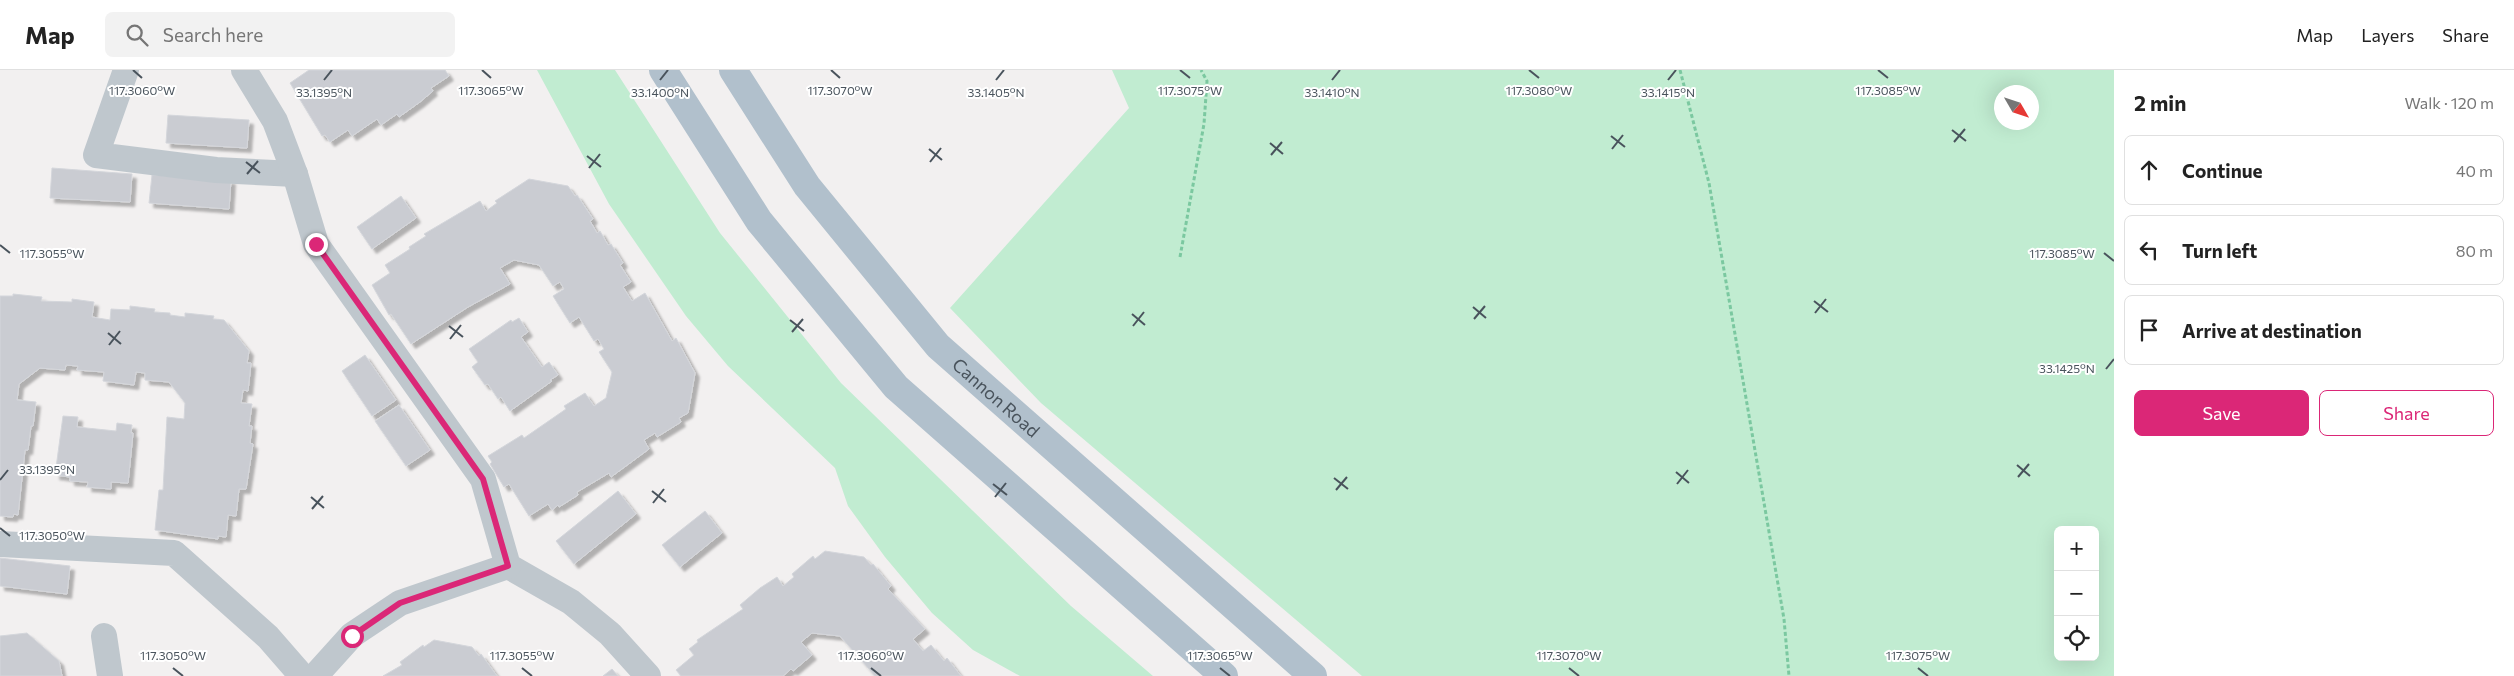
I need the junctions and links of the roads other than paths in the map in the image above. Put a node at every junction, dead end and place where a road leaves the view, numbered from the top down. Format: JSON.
{"nodes":[{"id":1,"x":126,"y":70,"type":"edge"},
{"id":2,"x":244,"y":70,"type":"edge"},
{"id":3,"x":663,"y":70,"type":"edge"},
{"id":4,"x":733,"y":70,"type":"edge"},
{"id":5,"x":295,"y":174,"type":"junction"},
{"id":6,"x":0,"y":544,"type":"edge"},
{"id":7,"x":508,"y":566,"type":"junction"},
{"id":8,"x":104,"y":636,"type":"dead end"},
{"id":9,"x":110,"y":676,"type":"edge"},
{"id":10,"x":302,"y":676,"type":"edge"},
{"id":11,"x":315,"y":676,"type":"edge"},
{"id":12,"x":648,"y":676,"type":"edge"},
{"id":13,"x":1224,"y":676,"type":"edge"},
{"id":14,"x":1313,"y":676,"type":"edge"}],
"edges":[{"from":1,"to":5,"type":"street"},
{"from":2,"to":5,"type":"street"},
{"from":3,"to":13,"type":"main road"},
{"from":4,"to":14,"type":"main road","name":"Cannon Road"},
{"from":5,"to":7,"type":"street"},
{"from":6,"to":10,"type":"street"},
{"from":7,"to":11,"type":"street"},
{"from":7,"to":12,"type":"street"},
{"from":8,"to":9,"type":"street"}]}
